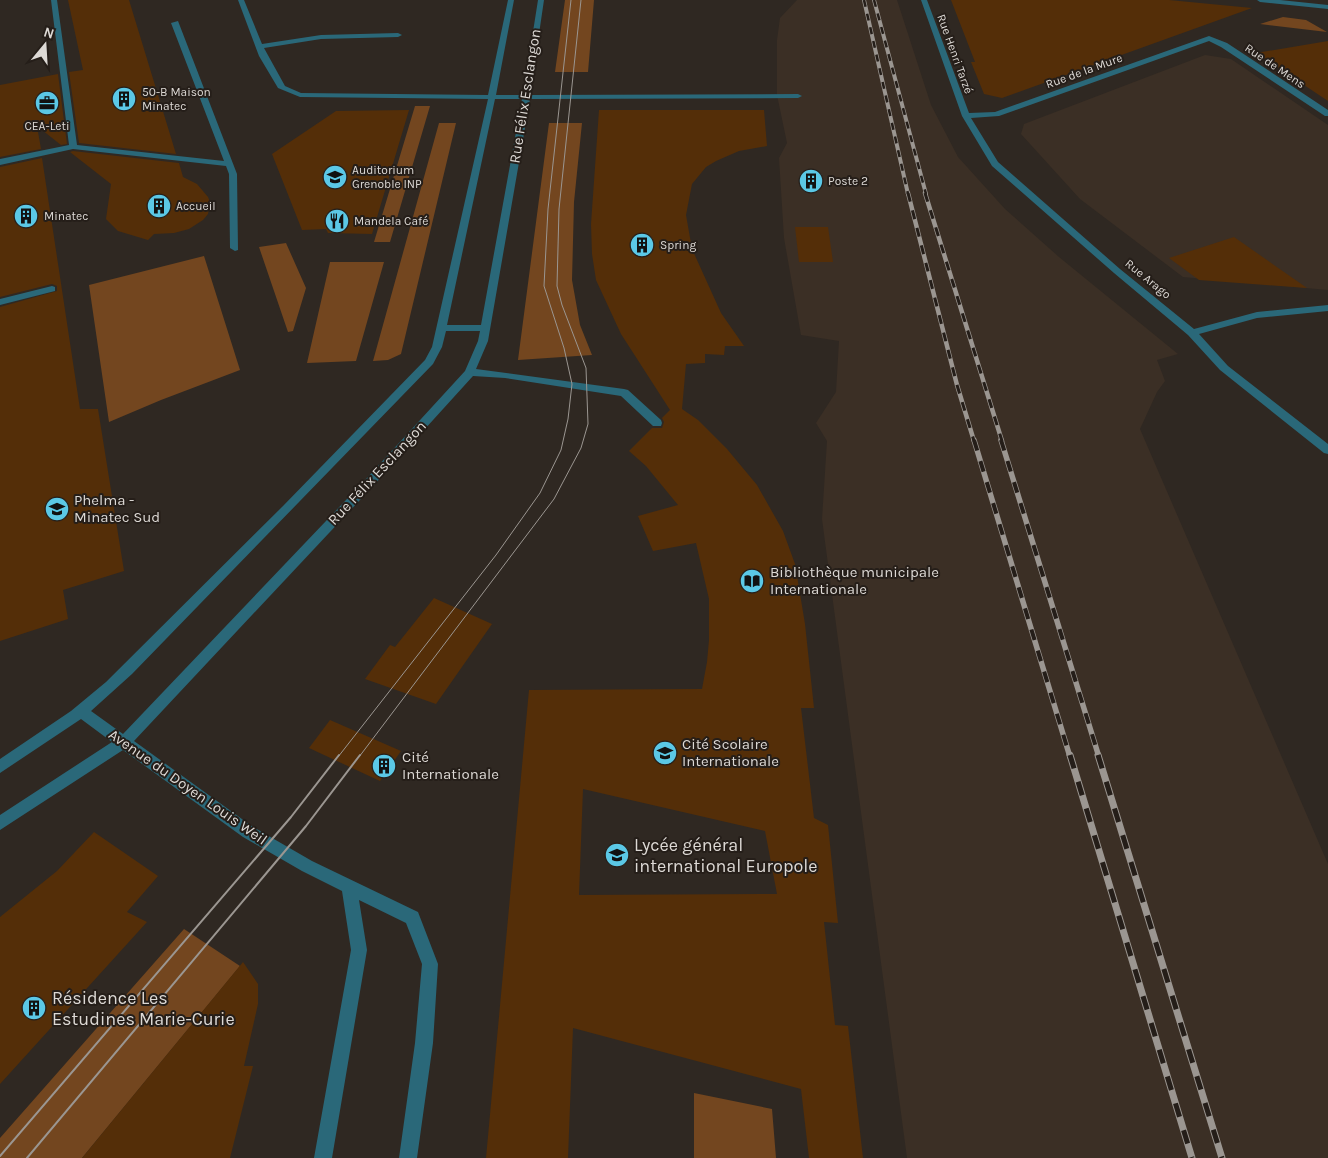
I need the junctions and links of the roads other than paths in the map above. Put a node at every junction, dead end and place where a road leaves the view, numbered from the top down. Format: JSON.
{"nodes":[{"id":1,"x":54,"y":0,"type":"edge"},
{"id":2,"x":241,"y":0,"type":"edge"},
{"id":3,"x":511,"y":0,"type":"edge"},
{"id":4,"x":540,"y":0,"type":"edge"},
{"id":5,"x":924,"y":0,"type":"edge"},
{"id":6,"x":1260,"y":0,"type":"edge"},
{"id":7,"x":1328,"y":7,"type":"edge"},
{"id":8,"x":175,"y":23,"type":"dead end"},
{"id":9,"x":398,"y":35,"type":"dead end"},
{"id":10,"x":1209,"y":38,"type":"joint"},
{"id":11,"x":259,"y":48,"type":"junction"},
{"id":12,"x":798,"y":96,"type":"dead end"},
{"id":13,"x":492,"y":97,"type":"junction"},
{"id":14,"x":526,"y":97,"type":"junction"},
{"id":15,"x":1328,"y":114,"type":"edge"},
{"id":16,"x":966,"y":116,"type":"junction"},
{"id":17,"x":73,"y":147,"type":"junction"},
{"id":18,"x":0,"y":162,"type":"edge"},
{"id":19,"x":229,"y":164,"type":"junction"},
{"id":20,"x":235,"y":248,"type":"dead end"},
{"id":21,"x":52,"y":289,"type":"dead end"},
{"id":22,"x":0,"y":302,"type":"edge"},
{"id":23,"x":1328,"y":308,"type":"edge"},
{"id":24,"x":442,"y":328,"type":"junction"},
{"id":25,"x":485,"y":328,"type":"junction"},
{"id":26,"x":1192,"y":333,"type":"junction"},
{"id":27,"x":470,"y":372,"type":"junction"},
{"id":28,"x":657,"y":422,"type":"dead end"},
{"id":29,"x":1328,"y":450,"type":"edge"},
{"id":30,"x":82,"y":712,"type":"junction"},
{"id":31,"x":124,"y":742,"type":"junction"},
{"id":32,"x":0,"y":767,"type":"edge"},
{"id":33,"x":0,"y":823,"type":"edge"},
{"id":34,"x":349,"y":886,"type":"junction"},
{"id":35,"x":322,"y":1158,"type":"edge"},
{"id":36,"x":408,"y":1158,"type":"edge"}],
"edges":[{"from":1,"to":17,"type":"street"},
{"from":2,"to":11,"type":"street"},
{"from":3,"to":13,"type":"street","name":"Rue Félix Esclangon"},
{"from":4,"to":14,"type":"street","name":"Rue Félix Esclangon"},
{"from":5,"to":16,"type":"street","name":"Rue Henri Tarzé"},
{"from":6,"to":7,"type":"street"},
{"from":8,"to":19,"type":"street"},
{"from":9,"to":11,"type":"street"},
{"from":10,"to":15,"type":"street","name":"Rue de Mens"},
{"from":10,"to":16,"type":"street","name":"Rue de la Mure"},
{"from":11,"to":13,"type":"street"},
{"from":12,"to":14,"type":"street"},
{"from":13,"to":14,"type":"street"},
{"from":13,"to":24,"type":"street","name":"Rue Félix Esclangon"},
{"from":14,"to":25,"type":"street","name":"Rue Félix Esclangon"},
{"from":16,"to":26,"type":"street","name":"Rue Arago"},
{"from":17,"to":18,"type":"street"},
{"from":17,"to":19,"type":"street"},
{"from":19,"to":20,"type":"street"},
{"from":21,"to":22,"type":"street"},
{"from":23,"to":26,"type":"street"},
{"from":24,"to":25,"type":"street"},
{"from":24,"to":30,"type":"street","name":"Rue Félix Esclangon"},
{"from":25,"to":27,"type":"street","name":"Rue Félix Esclangon"},
{"from":26,"to":29,"type":"street","name":"Rue Arago"},
{"from":27,"to":28,"type":"street"},
{"from":27,"to":31,"type":"street","name":"Rue Félix Esclangon"},
{"from":30,"to":31,"type":"street","name":"Avenue du Doyen Louis Weil"},
{"from":30,"to":32,"type":"street","name":"Rue Félix Esclangon"},
{"from":31,"to":33,"type":"street","name":"Rue Félix Esclangon"},
{"from":31,"to":34,"type":"street","name":"Avenue du Doyen Louis Weil"},
{"from":34,"to":35,"type":"street"},
{"from":34,"to":36,"type":"street","name":"Avenue du Doyen Louis Weil"}]}
